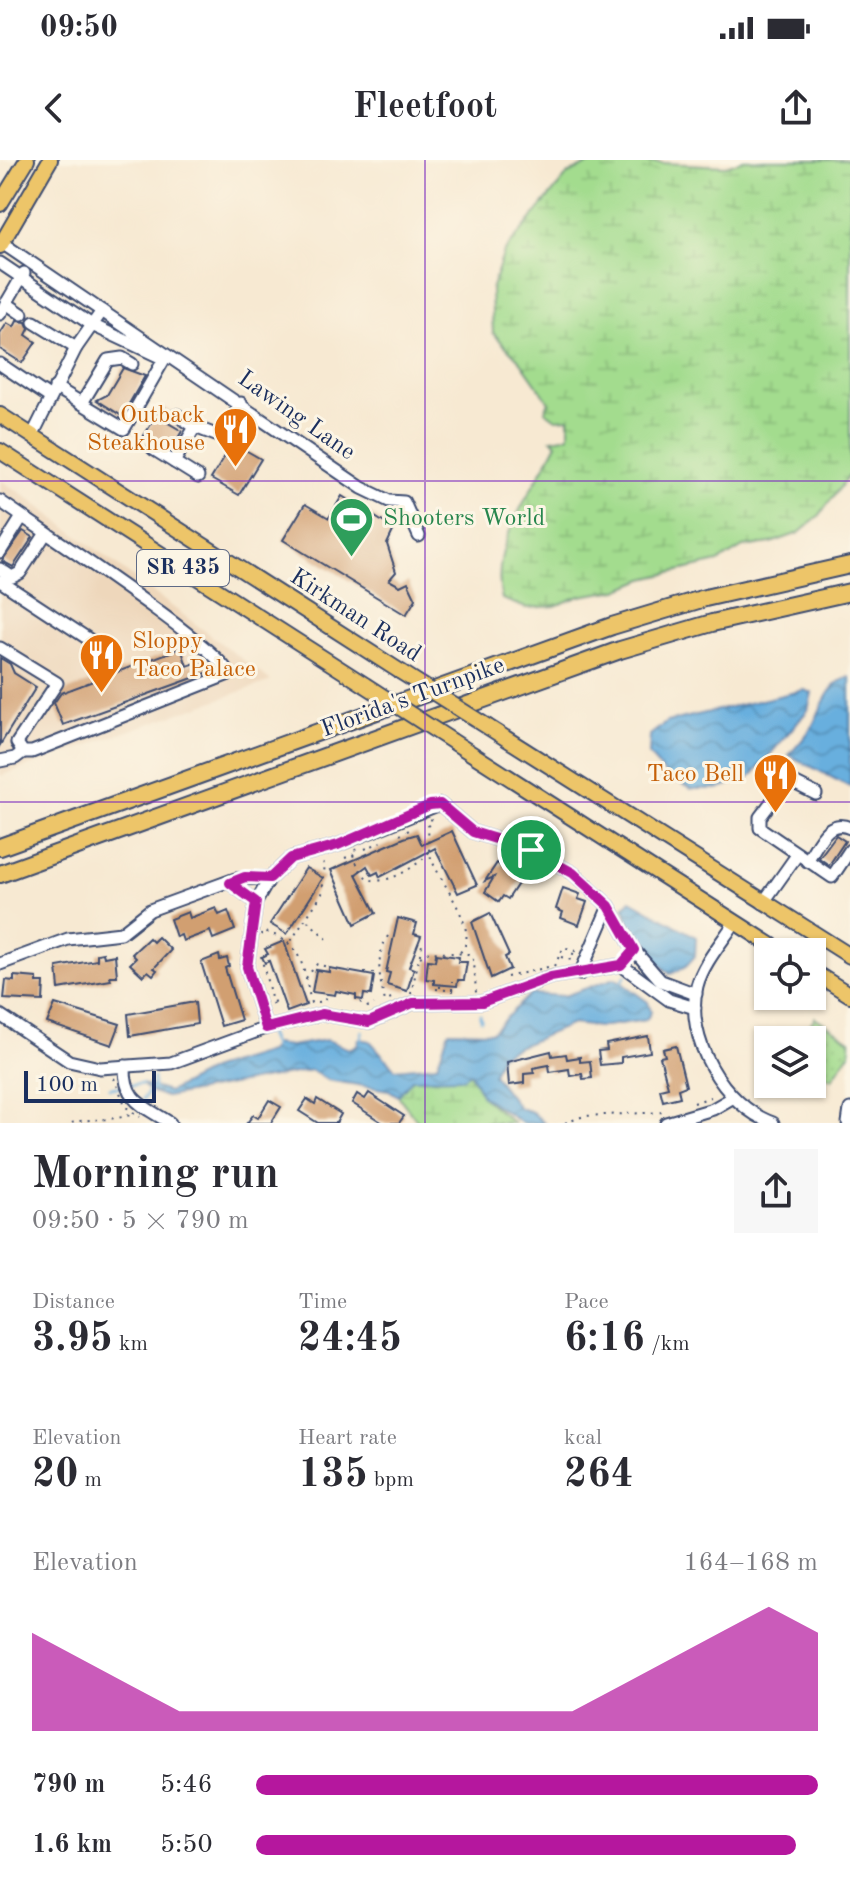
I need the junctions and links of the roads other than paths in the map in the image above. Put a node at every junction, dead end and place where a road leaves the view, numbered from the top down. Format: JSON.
{"nodes":[{"id":1,"x":27,"y":160,"type":"edge"},
{"id":2,"x":50,"y":160,"type":"edge"},
{"id":3,"x":0,"y":204,"type":"edge"},
{"id":4,"x":1,"y":245,"type":"edge"},
{"id":5,"x":0,"y":263,"type":"edge"},
{"id":6,"x":31,"y":263,"type":"junction"},
{"id":7,"x":22,"y":276,"type":"junction"},
{"id":8,"x":3,"y":308,"type":"edge"},
{"id":9,"x":102,"y":311,"type":"junction"},
{"id":10,"x":22,"y":314,"type":"dead end"},
{"id":11,"x":34,"y":322,"type":"dead end"},
{"id":12,"x":92,"y":325,"type":"junction"},
{"id":13,"x":76,"y":348,"type":"junction"},
{"id":14,"x":166,"y":356,"type":"junction"},
{"id":15,"x":0,"y":364,"type":"edge"},
{"id":16,"x":132,"y":364,"type":"dead end"},
{"id":17,"x":52,"y":392,"type":"junction"},
{"id":18,"x":82,"y":403,"type":"junction"},
{"id":19,"x":241,"y":403,"type":"junction"},
{"id":20,"x":0,"y":415,"type":"edge"},
{"id":21,"x":177,"y":415,"type":"dead end"},
{"id":22,"x":195,"y":427,"type":"junction"},
{"id":23,"x":32,"y":436,"type":"junction"},
{"id":24,"x":153,"y":449,"type":"dead end"},
{"id":25,"x":0,"y":451,"type":"edge"},
{"id":26,"x":174,"y":462,"type":"junction"},
{"id":27,"x":198,"y":477,"type":"dead end"},
{"id":28,"x":0,"y":501,"type":"edge"},
{"id":29,"x":20,"y":516,"type":"junction"},
{"id":30,"x":46,"y":533,"type":"junction"},
{"id":31,"x":419,"y":536,"type":"dead end"},
{"id":32,"x":0,"y":544,"type":"edge"},
{"id":33,"x":0,"y":552,"type":"edge"},
{"id":34,"x":850,"y":565,"type":"edge"},
{"id":35,"x":0,"y":569,"type":"edge"},
{"id":36,"x":0,"y":581,"type":"edge"},
{"id":37,"x":850,"y":592,"type":"edge"},
{"id":38,"x":93,"y":642,"type":"dead end"},
{"id":39,"x":0,"y":648,"type":"edge"},
{"id":40,"x":23,"y":752,"type":"junction"},
{"id":41,"x":0,"y":761,"type":"edge"},
{"id":42,"x":816,"y":794,"type":"dead end"},
{"id":43,"x":850,"y":828,"type":"edge"},
{"id":44,"x":0,"y":847,"type":"edge"},
{"id":45,"x":850,"y":850,"type":"edge"},
{"id":46,"x":802,"y":858,"type":"junction"},
{"id":47,"x":0,"y":874,"type":"edge"},
{"id":48,"x":270,"y":878,"type":"junction"},
{"id":49,"x":230,"y":883,"type":"junction"},
{"id":50,"x":256,"y":902,"type":"junction"},
{"id":51,"x":763,"y":903,"type":"junction"},
{"id":52,"x":609,"y":906,"type":"junction"},
{"id":53,"x":735,"y":922,"type":"junction"},
{"id":54,"x":760,"y":938,"type":"edge"},
{"id":55,"x":634,"y":950,"type":"junction"},
{"id":56,"x":850,"y":956,"type":"edge"},
{"id":57,"x":0,"y":964,"type":"edge"},
{"id":58,"x":621,"y":965,"type":"junction"},
{"id":59,"x":580,"y":974,"type":"junction"},
{"id":60,"x":826,"y":980,"type":"edge"},
{"id":61,"x":696,"y":994,"type":"junction"},
{"id":62,"x":850,"y":995,"type":"edge"},
{"id":63,"x":695,"y":1008,"type":"junction"},
{"id":64,"x":0,"y":1015,"type":"edge"},
{"id":65,"x":266,"y":1028,"type":"junction"},
{"id":66,"x":125,"y":1066,"type":"junction"},
{"id":67,"x":732,"y":1098,"type":"junction"},
{"id":68,"x":850,"y":1109,"type":"edge"},
{"id":69,"x":156,"y":1119,"type":"edge"},
{"id":70,"x":170,"y":1123,"type":"edge"},
{"id":71,"x":666,"y":1123,"type":"edge"},
{"id":72,"x":773,"y":1123,"type":"edge"},
{"id":73,"x":848,"y":1123,"type":"edge"}],
"edges":[{"from":1,"to":3,"type":"main road"},
{"from":2,"to":4,"type":"main road"},
{"from":4,"to":6,"type":"street","name":"Lawing Lane"},
{"from":5,"to":7,"type":"street","name":"Lawing Lane"},
{"from":6,"to":7,"type":"street"},
{"from":6,"to":9,"type":"street","name":"Lawing Lane"},
{"from":7,"to":8,"type":"street"},
{"from":7,"to":12,"type":"street","name":"Lawing Lane"},
{"from":8,"to":10,"type":"street"},
{"from":9,"to":12,"type":"street"},
{"from":9,"to":14,"type":"street","name":"Lawing Lane"},
{"from":11,"to":13,"type":"street"},
{"from":12,"to":13,"type":"street"},
{"from":12,"to":14,"type":"street","name":"Lawing Lane"},
{"from":13,"to":17,"type":"street"},
{"from":14,"to":18,"type":"street"},
{"from":14,"to":19,"type":"street","name":"Lawing Lane"},
{"from":15,"to":17,"type":"street"},
{"from":16,"to":18,"type":"street"},
{"from":17,"to":18,"type":"street"},
{"from":17,"to":23,"type":"street"},
{"from":19,"to":22,"type":"street"},
{"from":19,"to":31,"type":"street","name":"Lawing Lane"},
{"from":20,"to":23,"type":"main road","name":"Kirkman Road","number":"SR 435"},
{"from":21,"to":22,"type":"street"},
{"from":22,"to":26,"type":"street"},
{"from":23,"to":51,"type":"main road","name":"Kirkman Road","number":"SR 435","bridge":true},
{"from":24,"to":26,"type":"street"},
{"from":25,"to":53,"type":"main road","number":"SR 435","bridge":true},
{"from":26,"to":27,"type":"street"},
{"from":28,"to":29,"type":"street"},
{"from":29,"to":30,"type":"street"},
{"from":29,"to":32,"type":"street"},
{"from":29,"to":33,"type":"street"},
{"from":30,"to":35,"type":"street"},
{"from":30,"to":40,"type":"street"},
{"from":34,"to":44,"type":"highway","name":"Florida's Turnpike"},
{"from":36,"to":38,"type":"street"},
{"from":37,"to":47,"type":"highway","name":"Florida's Turnpike"},
{"from":39,"to":40,"type":"street"},
{"from":40,"to":41,"type":"street"},
{"from":42,"to":46,"type":"street"},
{"from":43,"to":46,"type":"street"},
{"from":45,"to":46,"type":"street"},
{"from":46,"to":51,"type":"street"},
{"from":48,"to":49,"type":"street"},
{"from":48,"to":50,"type":"street"},
{"from":48,"to":52,"type":"street"},
{"from":49,"to":50,"type":"street"},
{"from":49,"to":57,"type":"street"},
{"from":50,"to":65,"type":"street"},
{"from":51,"to":56,"type":"main road","name":"Kirkman Road","number":"SR 435"},
{"from":52,"to":55,"type":"street"},
{"from":52,"to":59,"type":"street"},
{"from":53,"to":54,"type":"main road","number":"SR 435"},
{"from":53,"to":61,"type":"street"},
{"from":55,"to":58,"type":"street"},
{"from":55,"to":61,"type":"street"},
{"from":58,"to":59,"type":"street"},
{"from":58,"to":63,"type":"street"},
{"from":59,"to":65,"type":"street"},
{"from":60,"to":62,"type":"main road"},
{"from":61,"to":63,"type":"street"},
{"from":63,"to":67,"type":"street"},
{"from":64,"to":66,"type":"street"},
{"from":65,"to":66,"type":"street"},
{"from":66,"to":69,"type":"street"},
{"from":67,"to":71,"type":"street"},
{"from":67,"to":72,"type":"street"},
{"from":68,"to":73,"type":"street"},
{"from":69,"to":70,"type":"street"}]}
